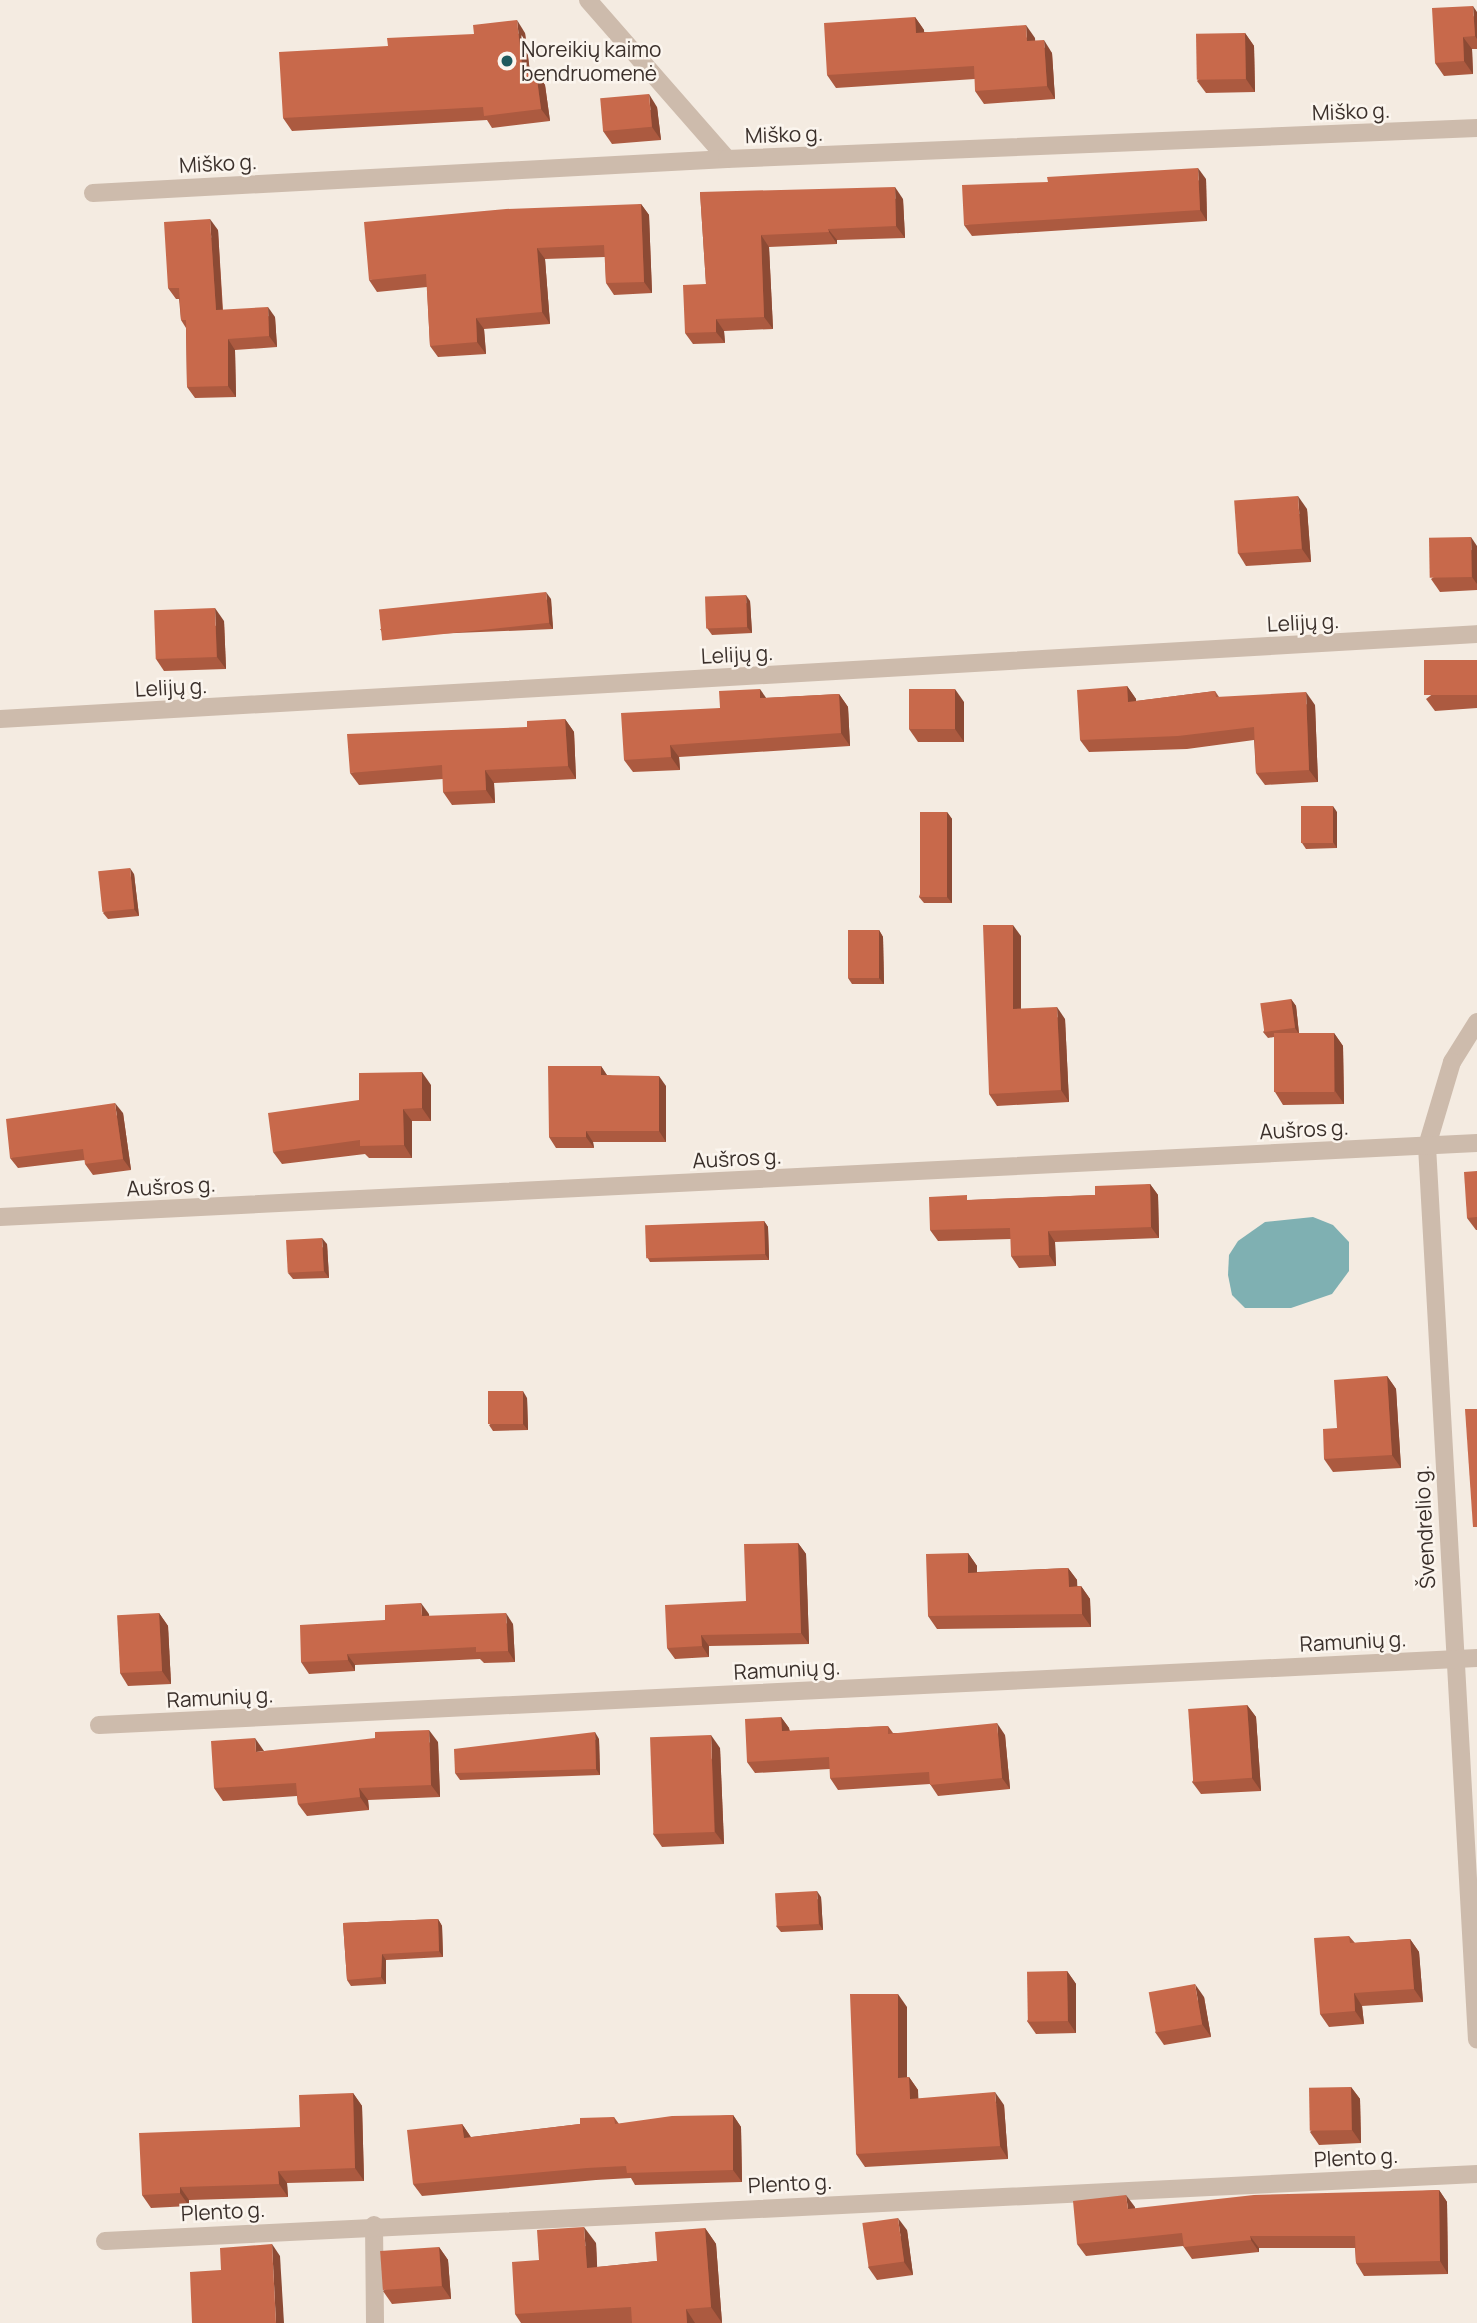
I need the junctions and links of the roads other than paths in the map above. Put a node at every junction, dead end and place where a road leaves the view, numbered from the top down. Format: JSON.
{"nodes":[{"id":1,"x":588,"y":0,"type":"edge"},
{"id":2,"x":1477,"y":128,"type":"edge"},
{"id":3,"x":727,"y":159,"type":"junction"},
{"id":4,"x":93,"y":193,"type":"dead end"},
{"id":5,"x":1477,"y":634,"type":"edge"},
{"id":6,"x":0,"y":719,"type":"edge"},
{"id":7,"x":1477,"y":1022,"type":"edge"},
{"id":8,"x":1477,"y":1143,"type":"edge"},
{"id":9,"x":1427,"y":1146,"type":"junction"},
{"id":10,"x":0,"y":1217,"type":"edge"},
{"id":11,"x":1477,"y":1658,"type":"edge"},
{"id":12,"x":1454,"y":1659,"type":"junction"},
{"id":13,"x":99,"y":1725,"type":"dead end"},
{"id":14,"x":1477,"y":2040,"type":"edge"},
{"id":15,"x":1477,"y":2174,"type":"edge"},
{"id":16,"x":374,"y":2225,"type":"junction"},
{"id":17,"x":105,"y":2241,"type":"dead end"},
{"id":18,"x":375,"y":2323,"type":"edge"}],
"edges":[{"from":1,"to":3,"type":"street"},
{"from":2,"to":3,"type":"street","name":"Miško g."},
{"from":3,"to":4,"type":"street","name":"Miško g."},
{"from":5,"to":6,"type":"street","name":"Lelijų g."},
{"from":7,"to":9,"type":"street","name":"Švendrelio g."},
{"from":8,"to":9,"type":"street","name":"Aušros g."},
{"from":9,"to":10,"type":"street","name":"Aušros g."},
{"from":9,"to":12,"type":"street","name":"Švendrelio g."},
{"from":11,"to":12,"type":"street","name":"Ramunių g."},
{"from":12,"to":13,"type":"street","name":"Ramunių g."},
{"from":12,"to":14,"type":"street","name":"Švendrelio g."},
{"from":15,"to":16,"type":"street","name":"Plento g."},
{"from":16,"to":17,"type":"street","name":"Plento g."},
{"from":16,"to":18,"type":"street"}]}
